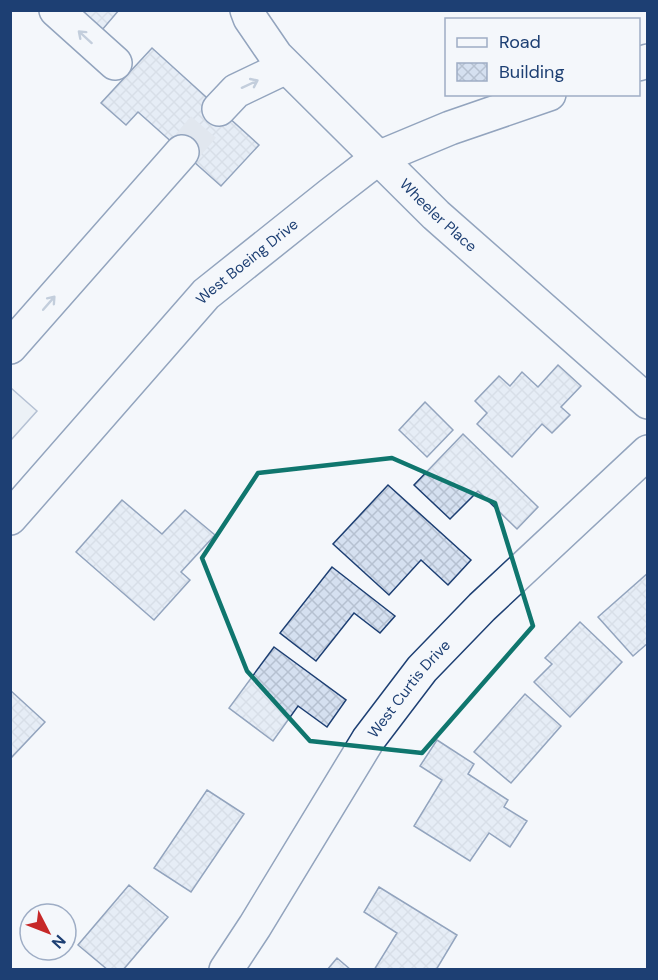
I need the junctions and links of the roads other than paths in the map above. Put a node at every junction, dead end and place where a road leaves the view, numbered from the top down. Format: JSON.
{"nodes":[{"id":1,"x":56,"y":10,"type":"edge"},
{"id":2,"x":247,"y":10,"type":"edge"},
{"id":3,"x":115,"y":63,"type":"dead end"},
{"id":4,"x":286,"y":67,"type":"junction"},
{"id":5,"x":543,"y":96,"type":"edge"},
{"id":6,"x":219,"y":109,"type":"tunnel mouth"},
{"id":7,"x":182,"y":152,"type":"tunnel mouth"},
{"id":8,"x":378,"y":159,"type":"junction"},
{"id":9,"x":10,"y":347,"type":"edge"},
{"id":10,"x":648,"y":402,"type":"edge"},
{"id":11,"x":648,"y":452,"type":"edge"},
{"id":12,"x":10,"y":518,"type":"edge"},
{"id":13,"x":226,"y":969,"type":"edge"}],
"edges":[{"from":3,"to":1,"type":"street","one_way":true},
{"from":2,"to":4,"type":"street","name":"Wheeler Place"},
{"from":6,"to":4,"type":"street","one_way":true},
{"from":4,"to":8,"type":"street","name":"Wheeler Place"},
{"from":5,"to":8,"type":"street","name":"West Boeing Drive"},
{"from":9,"to":7,"type":"street","one_way":true},
{"from":8,"to":10,"type":"street","name":"Wheeler Place"},
{"from":8,"to":12,"type":"street","name":"West Boeing Drive"},
{"from":11,"to":13,"type":"street","name":"West Curtis Drive"}]}
